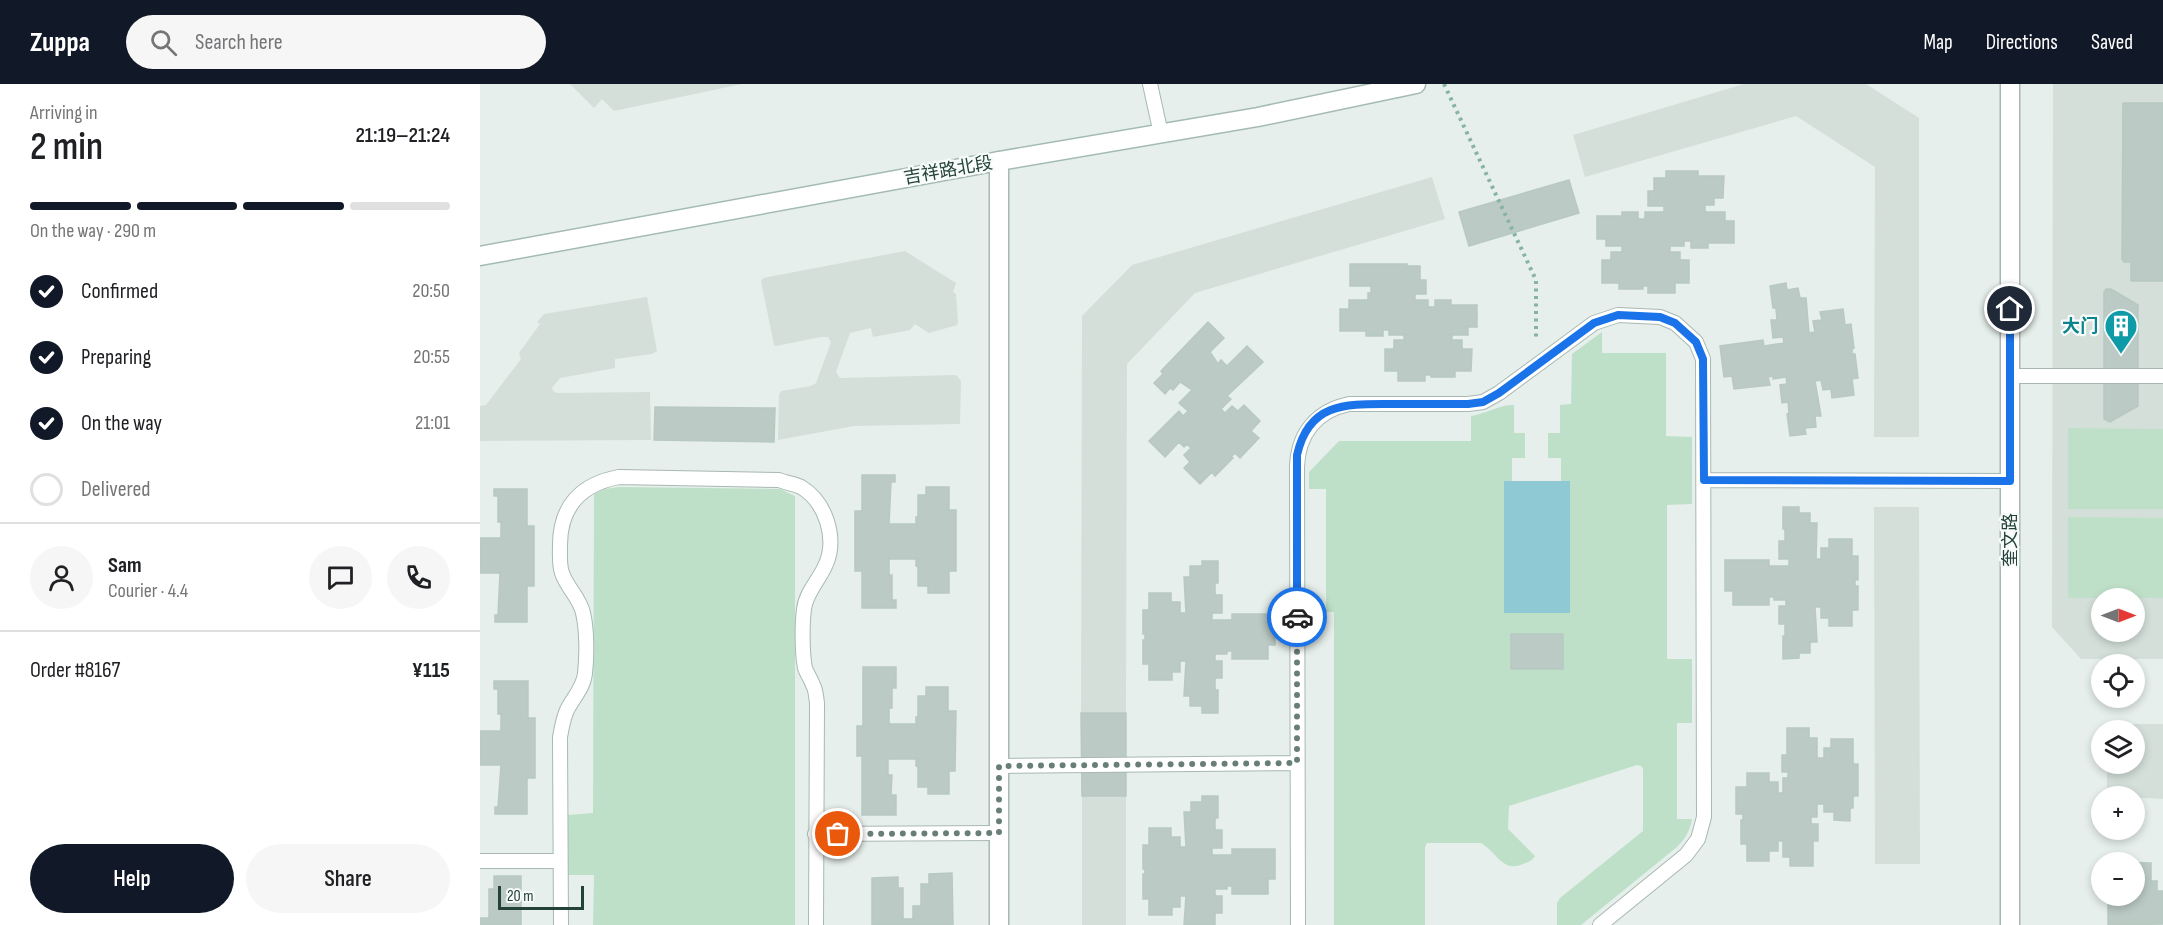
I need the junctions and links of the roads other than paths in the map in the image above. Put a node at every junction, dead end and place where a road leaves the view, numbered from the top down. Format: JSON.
{"nodes":[{"id":1,"x":1150,"y":84,"type":"edge"},
{"id":2,"x":1416,"y":84,"type":"edge"},
{"id":3,"x":2010,"y":84,"type":"edge"},
{"id":4,"x":1161,"y":134,"type":"junction"},
{"id":5,"x":999,"y":161,"type":"junction"},
{"id":6,"x":480,"y":256,"type":"edge"},
{"id":7,"x":2010,"y":376,"type":"junction"},
{"id":8,"x":2163,"y":376,"type":"edge"},
{"id":9,"x":1704,"y":480,"type":"junction"},
{"id":10,"x":2010,"y":481,"type":"junction"},
{"id":11,"x":1297,"y":763,"type":"junction"},
{"id":12,"x":999,"y":766,"type":"junction"},
{"id":13,"x":999,"y":833,"type":"junction"},
{"id":14,"x":815,"y":834,"type":"junction"},
{"id":15,"x":480,"y":861,"type":"edge"},
{"id":16,"x":560,"y":861,"type":"junction"},
{"id":17,"x":561,"y":925,"type":"edge"},
{"id":18,"x":816,"y":925,"type":"edge"},
{"id":19,"x":999,"y":925,"type":"edge"},
{"id":20,"x":1298,"y":925,"type":"edge"},
{"id":21,"x":1600,"y":925,"type":"edge"},
{"id":22,"x":2010,"y":925,"type":"edge"}],
"edges":[{"from":1,"to":4,"type":"lane"},
{"from":2,"to":4,"type":"street","name":"吉祥路北段"},
{"from":3,"to":7,"type":"street","name":"奎文路"},
{"from":4,"to":5,"type":"street","name":"吉祥路北段"},
{"from":5,"to":6,"type":"street","name":"吉祥路北段"},
{"from":5,"to":12,"type":"street"},
{"from":7,"to":8,"type":"lane"},
{"from":7,"to":10,"type":"street","name":"奎文路"},
{"from":9,"to":10,"type":"lane"},
{"from":9,"to":11,"type":"lane"},
{"from":9,"to":21,"type":"lane"},
{"from":10,"to":22,"type":"street","name":"奎文路"},
{"from":11,"to":12,"type":"lane"},
{"from":11,"to":20,"type":"lane"},
{"from":12,"to":13,"type":"street"},
{"from":13,"to":14,"type":"lane"},
{"from":13,"to":19,"type":"street"},
{"from":14,"to":16,"type":"lane"},
{"from":14,"to":18,"type":"lane"},
{"from":15,"to":16,"type":"lane"},
{"from":16,"to":17,"type":"lane"}]}
